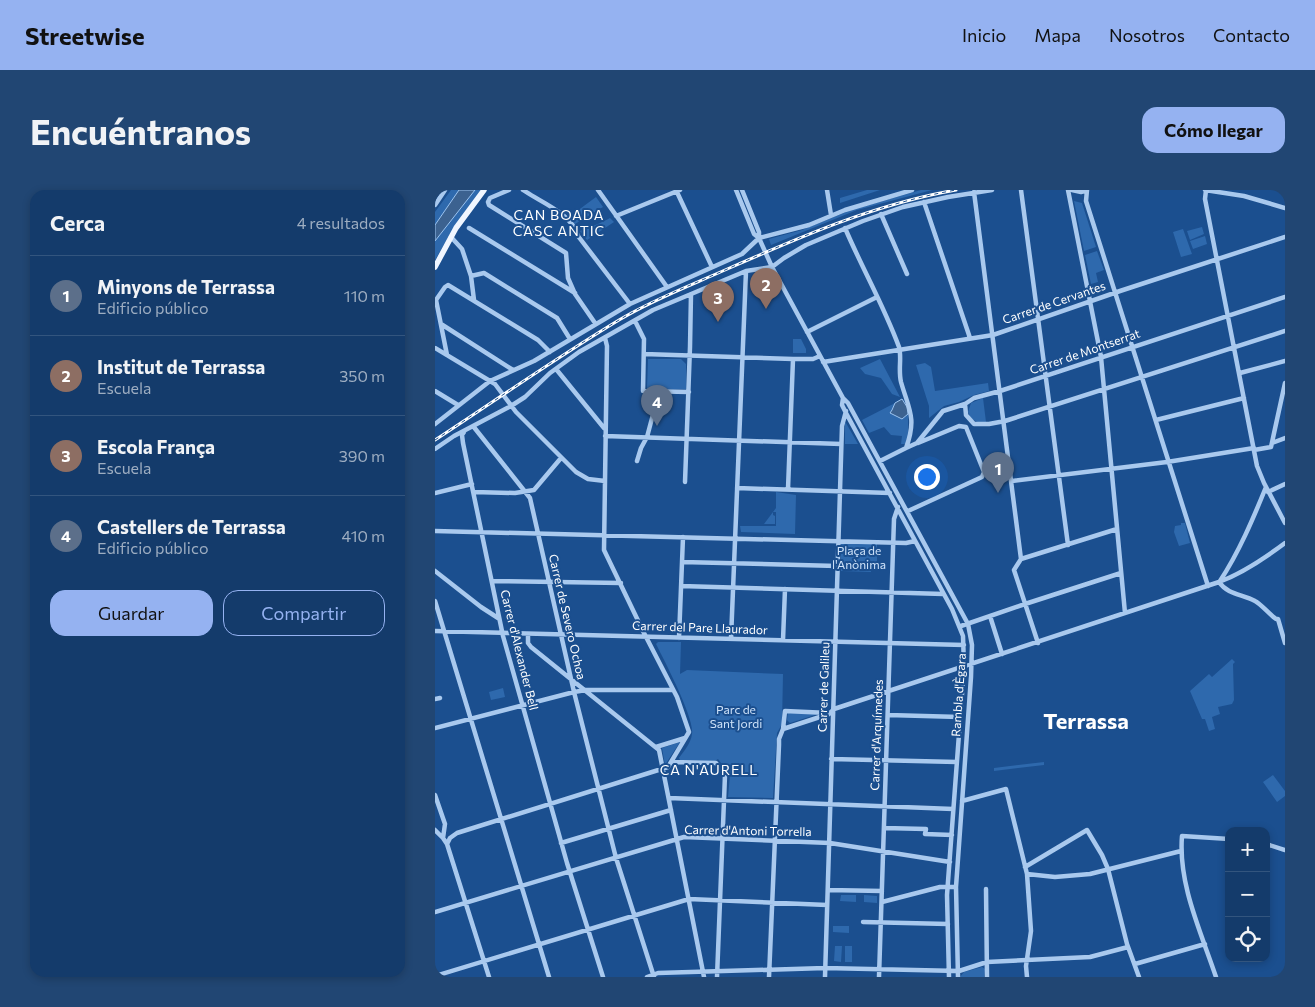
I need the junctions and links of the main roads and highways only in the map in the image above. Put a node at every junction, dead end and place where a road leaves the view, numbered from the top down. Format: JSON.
{"nodes":[{"id":1,"x":485,"y":190,"type":"edge"},
{"id":2,"x":435,"y":267,"type":"edge"}],
"edges":[{"from":1,"to":2,"type":"main road"}]}
